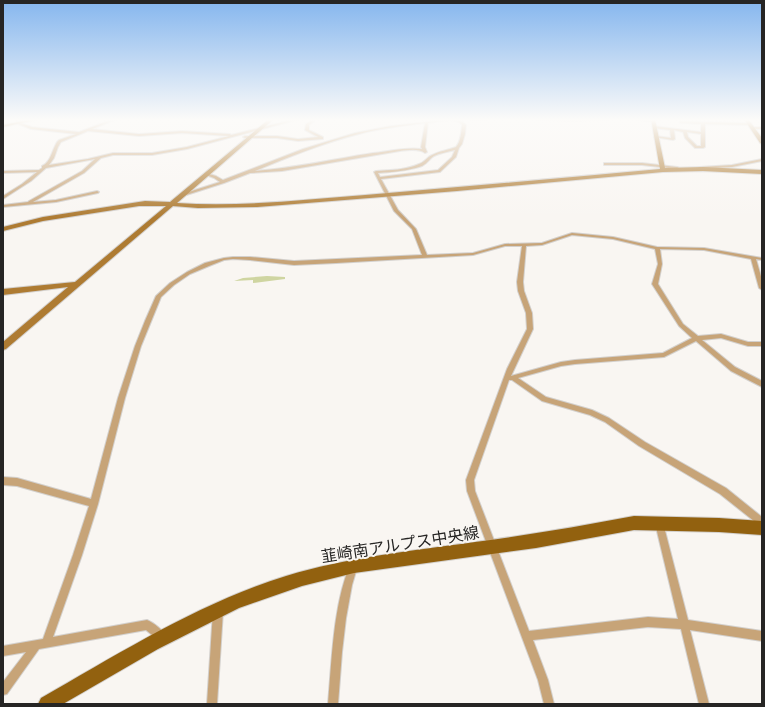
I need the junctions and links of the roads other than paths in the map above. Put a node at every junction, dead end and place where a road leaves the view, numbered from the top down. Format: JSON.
{"nodes":[{"id":1,"x":54,"y":152,"type":"edge"},
{"id":2,"x":164,"y":152,"type":"edge"},
{"id":3,"x":233,"y":152,"type":"edge"},
{"id":4,"x":296,"y":152,"type":"edge"},
{"id":5,"x":386,"y":152,"type":"edge"},
{"id":6,"x":426,"y":152,"type":"edge"},
{"id":7,"x":444,"y":152,"type":"edge"},
{"id":8,"x":456,"y":152,"type":"edge"},
{"id":9,"x":659,"y":152,"type":"edge"},
{"id":10,"x":431,"y":156,"type":"junction"},
{"id":11,"x":100,"y":157,"type":"junction"},
{"id":12,"x":762,"y":160,"type":"edge"},
{"id":13,"x":605,"y":164,"type":"dead end"},
{"id":14,"x":43,"y":167,"type":"junction"},
{"id":15,"x":663,"y":169,"type":"junction"},
{"id":16,"x":38,"y":171,"type":"junction"},
{"id":17,"x":3,"y":172,"type":"edge"},
{"id":18,"x":248,"y":172,"type":"junction"},
{"id":19,"x":762,"y":172,"type":"edge"},
{"id":20,"x":207,"y":174,"type":"junction"},
{"id":21,"x":378,"y":178,"type":"junction"},
{"id":22,"x":223,"y":182,"type":"junction"},
{"id":23,"x":97,"y":192,"type":"dead end"},
{"id":24,"x":389,"y":195,"type":"junction"},
{"id":25,"x":180,"y":196,"type":"junction"},
{"id":26,"x":3,"y":198,"type":"edge"},
{"id":27,"x":26,"y":204,"type":"junction"},
{"id":28,"x":140,"y":204,"type":"junction"},
{"id":29,"x":170,"y":205,"type":"junction"},
{"id":30,"x":3,"y":206,"type":"edge"},
{"id":31,"x":3,"y":229,"type":"edge"},
{"id":32,"x":524,"y":245,"type":"junction"},
{"id":33,"x":657,"y":248,"type":"junction"},
{"id":34,"x":425,"y":257,"type":"junction"},
{"id":35,"x":753,"y":258,"type":"junction"},
{"id":36,"x":762,"y":260,"type":"edge"},
{"id":37,"x":77,"y":284,"type":"junction"},
{"id":38,"x":762,"y":288,"type":"edge"},
{"id":39,"x":3,"y":292,"type":"edge"},
{"id":40,"x":696,"y":338,"type":"junction"},
{"id":41,"x":762,"y":344,"type":"edge"},
{"id":42,"x":3,"y":347,"type":"edge"},
{"id":43,"x":509,"y":379,"type":"junction"},
{"id":44,"x":762,"y":384,"type":"edge"},
{"id":45,"x":3,"y":481,"type":"edge"},
{"id":46,"x":94,"y":504,"type":"junction"},
{"id":47,"x":659,"y":522,"type":"junction"},
{"id":48,"x":762,"y":522,"type":"edge"},
{"id":49,"x":762,"y":528,"type":"edge"},
{"id":50,"x":492,"y":547,"type":"junction"},
{"id":51,"x":354,"y":566,"type":"junction"},
{"id":52,"x":218,"y":610,"type":"junction"},
{"id":53,"x":683,"y":624,"type":"junction"},
{"id":54,"x":526,"y":636,"type":"junction"},
{"id":55,"x":762,"y":636,"type":"edge"},
{"id":56,"x":162,"y":638,"type":"junction"},
{"id":57,"x":41,"y":644,"type":"junction"},
{"id":58,"x":3,"y":651,"type":"edge"},
{"id":59,"x":3,"y":690,"type":"edge"},
{"id":60,"x":47,"y":704,"type":"edge"},
{"id":61,"x":212,"y":704,"type":"edge"},
{"id":62,"x":333,"y":704,"type":"edge"},
{"id":63,"x":549,"y":704,"type":"edge"},
{"id":64,"x":704,"y":704,"type":"edge"}],
"edges":[{"from":1,"to":14,"type":"street"},
{"from":2,"to":11,"type":"street"},
{"from":3,"to":20,"type":"street"},
{"from":4,"to":18,"type":"street"},
{"from":5,"to":18,"type":"street"},
{"from":6,"to":10,"type":"street"},
{"from":7,"to":10,"type":"street"},
{"from":8,"to":21,"type":"street"},
{"from":9,"to":15,"type":"street"},
{"from":10,"to":21,"type":"street"},
{"from":11,"to":14,"type":"street"},
{"from":11,"to":27,"type":"street"},
{"from":12,"to":15,"type":"street"},
{"from":13,"to":15,"type":"street"},
{"from":14,"to":16,"type":"street"},
{"from":15,"to":19,"type":"street"},
{"from":15,"to":24,"type":"street"},
{"from":16,"to":17,"type":"street"},
{"from":16,"to":26,"type":"street"},
{"from":18,"to":22,"type":"street"},
{"from":20,"to":22,"type":"street"},
{"from":20,"to":25,"type":"street"},
{"from":21,"to":24,"type":"street"},
{"from":22,"to":25,"type":"street"},
{"from":23,"to":27,"type":"street"},
{"from":24,"to":29,"type":"street"},
{"from":24,"to":34,"type":"street"},
{"from":25,"to":28,"type":"street"},
{"from":25,"to":29,"type":"street"},
{"from":27,"to":30,"type":"street"},
{"from":28,"to":29,"type":"street"},
{"from":28,"to":31,"type":"street"},
{"from":29,"to":37,"type":"street"},
{"from":32,"to":33,"type":"street"},
{"from":32,"to":34,"type":"street"},
{"from":32,"to":43,"type":"street"},
{"from":33,"to":35,"type":"street"},
{"from":33,"to":40,"type":"street"},
{"from":34,"to":46,"type":"street"},
{"from":35,"to":36,"type":"street"},
{"from":35,"to":38,"type":"street"},
{"from":37,"to":39,"type":"street"},
{"from":37,"to":42,"type":"street"},
{"from":40,"to":41,"type":"street"},
{"from":40,"to":43,"type":"street"},
{"from":40,"to":44,"type":"street"},
{"from":43,"to":48,"type":"street"},
{"from":43,"to":50,"type":"street"},
{"from":45,"to":46,"type":"street"},
{"from":46,"to":57,"type":"street"},
{"from":47,"to":49,"type":"main road","name":"韮崎南アルプス中央線"},
{"from":47,"to":50,"type":"main road","name":"韮崎南アルプス中央線"},
{"from":47,"to":53,"type":"street"},
{"from":50,"to":51,"type":"main road","name":"韮崎南アルプス中央線"},
{"from":50,"to":54,"type":"street"},
{"from":51,"to":52,"type":"main road","name":"韮崎南アルプス中央線"},
{"from":51,"to":62,"type":"street"},
{"from":52,"to":56,"type":"main road","name":"韮崎南アルプス中央線"},
{"from":52,"to":61,"type":"street"},
{"from":53,"to":54,"type":"street"},
{"from":53,"to":55,"type":"street"},
{"from":53,"to":64,"type":"street"},
{"from":54,"to":63,"type":"street"},
{"from":56,"to":57,"type":"street"},
{"from":56,"to":60,"type":"main road","name":"韮崎南アルプス中央線"},
{"from":57,"to":58,"type":"street"},
{"from":57,"to":59,"type":"street"}]}
